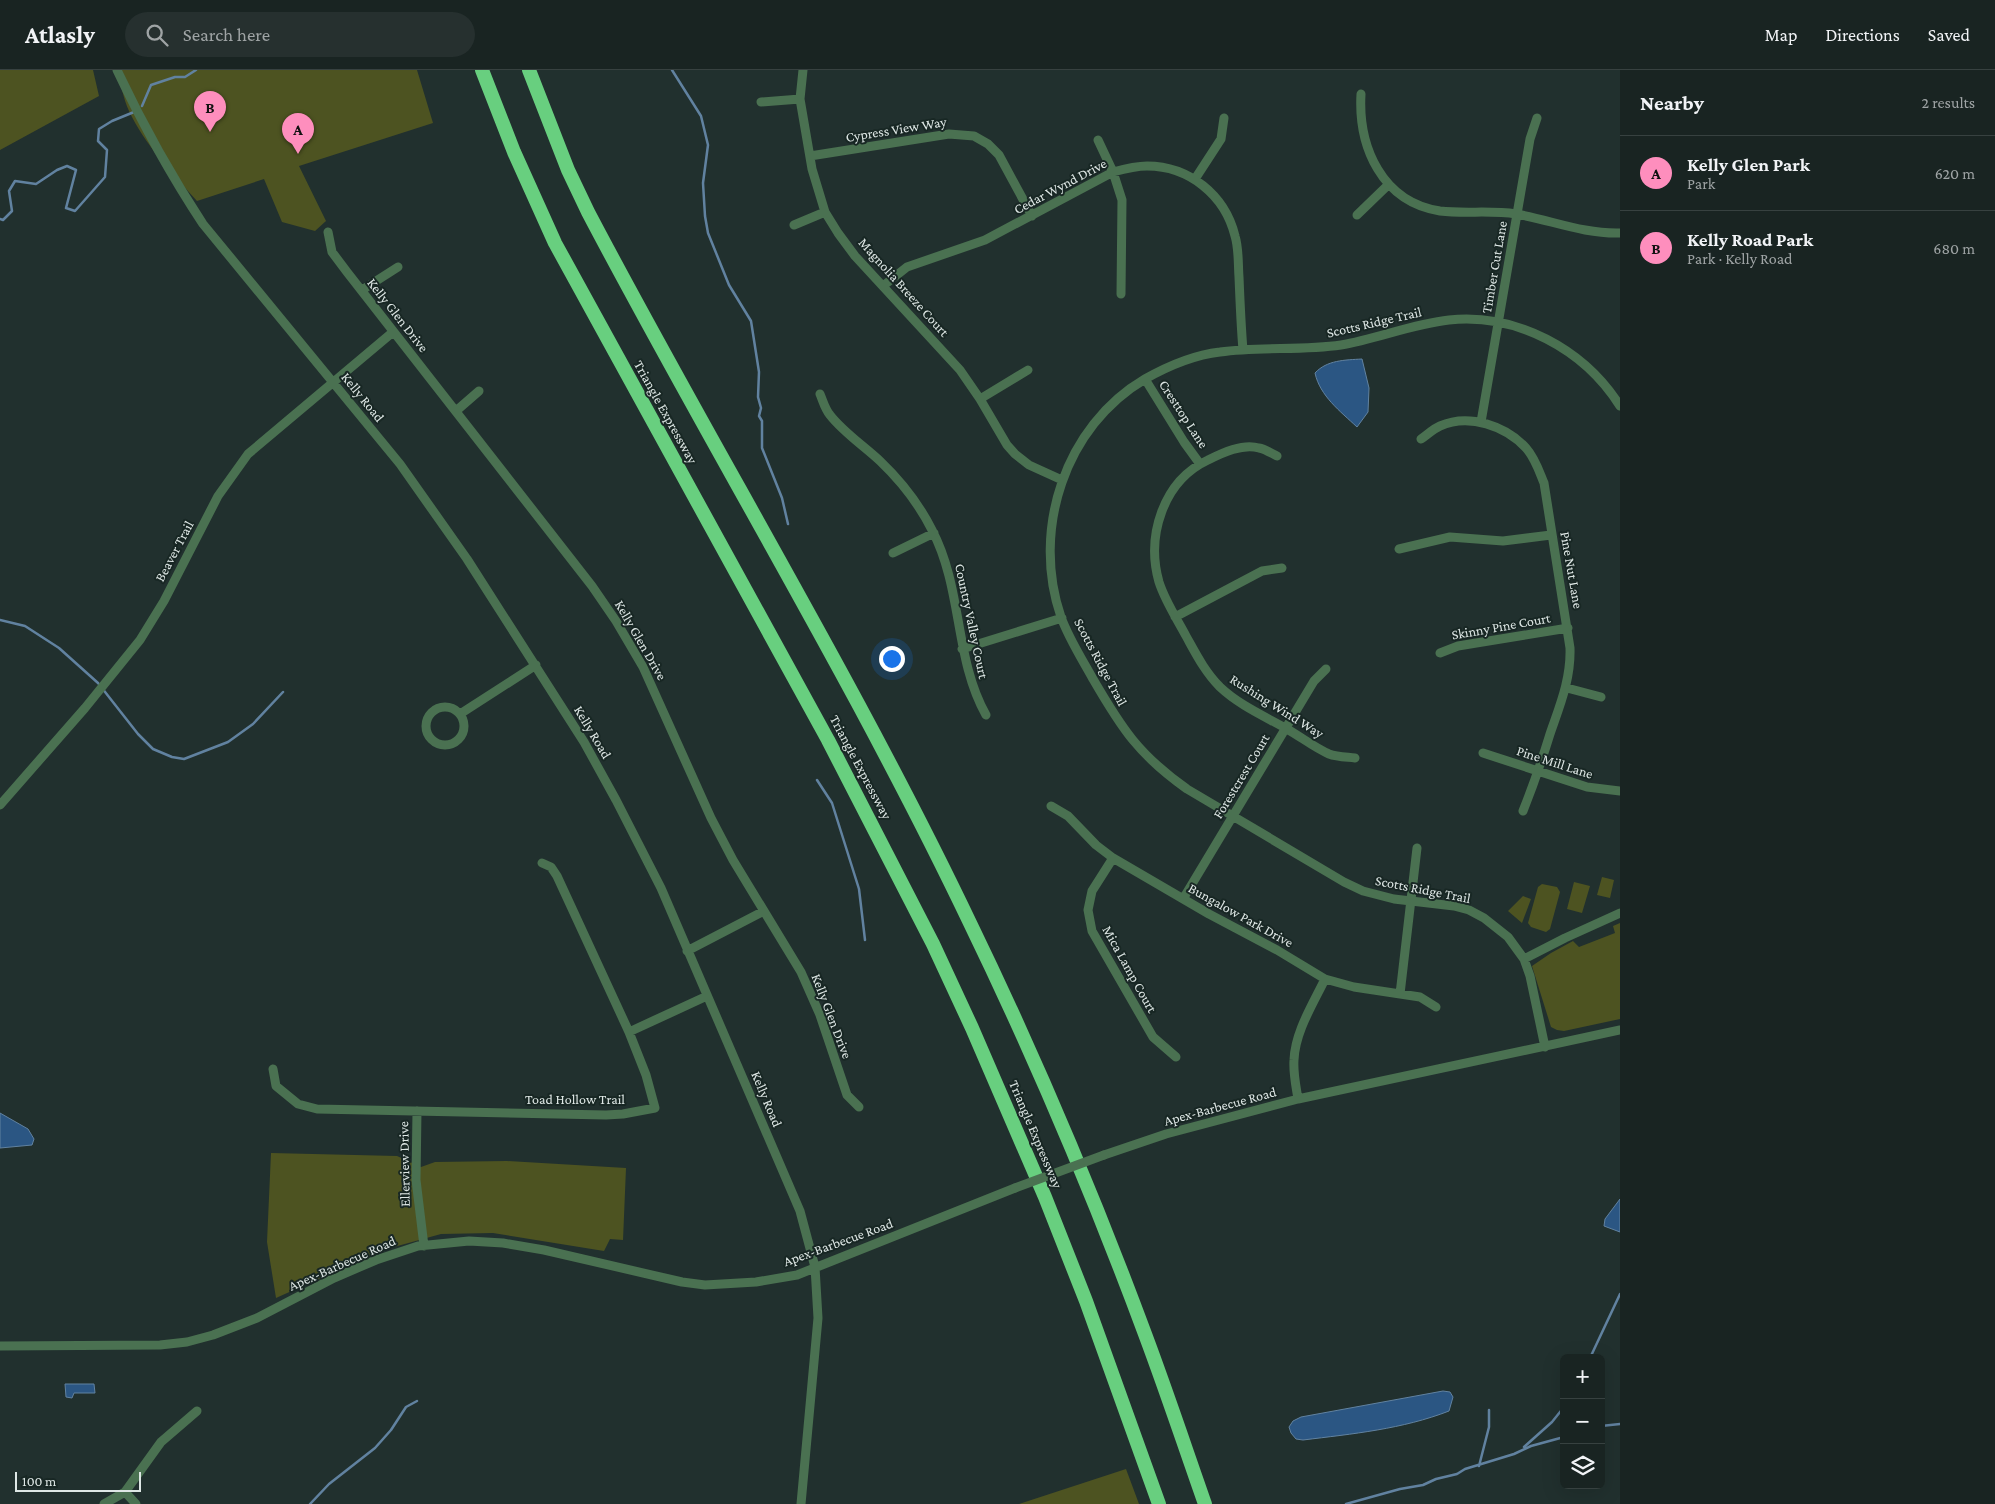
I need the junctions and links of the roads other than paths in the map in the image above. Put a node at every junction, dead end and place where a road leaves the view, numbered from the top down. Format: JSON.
{"nodes":[{"id":1,"x":117,"y":70,"type":"edge"},
{"id":2,"x":482,"y":70,"type":"edge"},
{"id":3,"x":529,"y":70,"type":"edge"},
{"id":4,"x":803,"y":70,"type":"edge"},
{"id":5,"x":1360,"y":94,"type":"dead end"},
{"id":6,"x":800,"y":99,"type":"junction"},
{"id":7,"x":761,"y":102,"type":"dead end"},
{"id":8,"x":1224,"y":118,"type":"dead end"},
{"id":9,"x":1537,"y":118,"type":"dead end"},
{"id":10,"x":1098,"y":140,"type":"dead end"},
{"id":11,"x":810,"y":156,"type":"junction"},
{"id":12,"x":1113,"y":172,"type":"junction"},
{"id":13,"x":1195,"y":178,"type":"junction"},
{"id":14,"x":1388,"y":185,"type":"junction"},
{"id":15,"x":825,"y":212,"type":"junction"},
{"id":16,"x":1517,"y":214,"type":"junction"},
{"id":17,"x":1357,"y":215,"type":"dead end"},
{"id":18,"x":1032,"y":216,"type":"junction"},
{"id":19,"x":794,"y":225,"type":"dead end"},
{"id":20,"x":328,"y":232,"type":"dead end"},
{"id":21,"x":1620,"y":233,"type":"edge"},
{"id":22,"x":398,"y":267,"type":"dead end"},
{"id":23,"x":883,"y":286,"type":"junction"},
{"id":24,"x":362,"y":290,"type":"junction"},
{"id":25,"x":1122,"y":294,"type":"dead end"},
{"id":26,"x":1498,"y":322,"type":"junction"},
{"id":27,"x":393,"y":332,"type":"junction"},
{"id":28,"x":1243,"y":350,"type":"junction"},
{"id":29,"x":1028,"y":370,"type":"dead end"},
{"id":30,"x":1145,"y":379,"type":"junction"},
{"id":31,"x":334,"y":382,"type":"junction"},
{"id":32,"x":479,"y":391,"type":"dead end"},
{"id":33,"x":820,"y":394,"type":"dead end"},
{"id":34,"x":980,"y":399,"type":"junction"},
{"id":35,"x":1620,"y":406,"type":"edge"},
{"id":36,"x":456,"y":411,"type":"junction"},
{"id":37,"x":1481,"y":422,"type":"junction"},
{"id":38,"x":1421,"y":440,"type":"dead end"},
{"id":39,"x":1277,"y":456,"type":"dead end"},
{"id":40,"x":1200,"y":464,"type":"junction"},
{"id":41,"x":1062,"y":480,"type":"junction"},
{"id":42,"x":934,"y":533,"type":"junction"},
{"id":43,"x":1552,"y":535,"type":"junction"},
{"id":44,"x":1399,"y":549,"type":"dead end"},
{"id":45,"x":893,"y":553,"type":"dead end"},
{"id":46,"x":1282,"y":568,"type":"dead end"},
{"id":47,"x":1175,"y":617,"type":"junction"},
{"id":48,"x":1062,"y":618,"type":"junction"},
{"id":49,"x":1568,"y":628,"type":"junction"},
{"id":50,"x":962,"y":649,"type":"junction"},
{"id":51,"x":1440,"y":652,"type":"dead end"},
{"id":52,"x":536,"y":665,"type":"junction"},
{"id":53,"x":1326,"y":669,"type":"dead end"},
{"id":54,"x":1567,"y":688,"type":"junction"},
{"id":55,"x":1601,"y":697,"type":"dead end"},
{"id":56,"x":460,"y":714,"type":"junction"},
{"id":57,"x":986,"y":715,"type":"dead end"},
{"id":58,"x":1285,"y":728,"type":"junction"},
{"id":59,"x":1483,"y":753,"type":"dead end"},
{"id":60,"x":1355,"y":758,"type":"dead end"},
{"id":61,"x":1539,"y":771,"type":"junction"},
{"id":62,"x":1620,"y":791,"type":"edge"},
{"id":63,"x":0,"y":805,"type":"edge"},
{"id":64,"x":1051,"y":806,"type":"dead end"},
{"id":65,"x":1523,"y":811,"type":"dead end"},
{"id":66,"x":1233,"y":817,"type":"junction"},
{"id":67,"x":1417,"y":848,"type":"dead end"},
{"id":68,"x":1113,"y":858,"type":"junction"},
{"id":69,"x":542,"y":863,"type":"dead end"},
{"id":70,"x":1183,"y":899,"type":"junction"},
{"id":71,"x":1410,"y":901,"type":"junction"},
{"id":72,"x":764,"y":911,"type":"junction"},
{"id":73,"x":1620,"y":913,"type":"edge"},
{"id":74,"x":687,"y":951,"type":"junction"},
{"id":75,"x":1524,"y":959,"type":"junction"},
{"id":76,"x":1325,"y":979,"type":"junction"},
{"id":77,"x":1400,"y":994,"type":"junction"},
{"id":78,"x":707,"y":996,"type":"junction"},
{"id":79,"x":1436,"y":1007,"type":"dead end"},
{"id":80,"x":1620,"y":1030,"type":"edge"},
{"id":81,"x":629,"y":1032,"type":"junction"},
{"id":82,"x":1545,"y":1047,"type":"junction"},
{"id":83,"x":1176,"y":1057,"type":"dead end"},
{"id":84,"x":273,"y":1069,"type":"dead end"},
{"id":85,"x":1298,"y":1099,"type":"junction"},
{"id":86,"x":858,"y":1107,"type":"dead end"},
{"id":87,"x":417,"y":1111,"type":"junction"},
{"id":88,"x":424,"y":1246,"type":"junction"},
{"id":89,"x":815,"y":1267,"type":"junction"},
{"id":90,"x":0,"y":1346,"type":"edge"},
{"id":91,"x":197,"y":1411,"type":"dead end"},
{"id":92,"x":125,"y":1492,"type":"junction"},
{"id":93,"x":104,"y":1504,"type":"edge"},
{"id":94,"x":136,"y":1504,"type":"edge"},
{"id":95,"x":801,"y":1504,"type":"edge"},
{"id":96,"x":1159,"y":1504,"type":"edge"},
{"id":97,"x":1205,"y":1504,"type":"edge"}],
"edges":[{"from":1,"to":31,"type":"street","name":"Kelly Road"},
{"from":2,"to":96,"type":"highway","name":"Triangle Expressway"},
{"from":3,"to":97,"type":"highway","name":"Triangle Expressway"},
{"from":4,"to":6,"type":"street","name":"Magnolia Breeze Court"},
{"from":5,"to":14,"type":"street"},
{"from":6,"to":7,"type":"street"},
{"from":6,"to":11,"type":"street","name":"Magnolia Breeze Court"},
{"from":8,"to":13,"type":"street"},
{"from":9,"to":16,"type":"street","name":"Timber Cut Lane"},
{"from":10,"to":12,"type":"street"},
{"from":11,"to":15,"type":"street","name":"Magnolia Breeze Court"},
{"from":11,"to":18,"type":"street","name":"Cypress View Way"},
{"from":12,"to":13,"type":"street","name":"Cedar Wynd Drive"},
{"from":12,"to":18,"type":"street","name":"Cedar Wynd Drive"},
{"from":12,"to":25,"type":"street"},
{"from":13,"to":28,"type":"street","name":"Cedar Wynd Drive"},
{"from":14,"to":16,"type":"street"},
{"from":14,"to":17,"type":"street"},
{"from":15,"to":19,"type":"street"},
{"from":15,"to":23,"type":"street","name":"Magnolia Breeze Court"},
{"from":16,"to":21,"type":"street"},
{"from":16,"to":26,"type":"street","name":"Timber Cut Lane"},
{"from":18,"to":23,"type":"street","name":"Cedar Wynd Drive"},
{"from":20,"to":24,"type":"street","name":"Kelly Glen Drive"},
{"from":22,"to":24,"type":"street"},
{"from":23,"to":34,"type":"street","name":"Magnolia Breeze Court"},
{"from":24,"to":27,"type":"street","name":"Kelly Glen Drive"},
{"from":26,"to":28,"type":"street","name":"Scotts Ridge Trail"},
{"from":26,"to":35,"type":"street","name":"Scotts Ridge Trail"},
{"from":26,"to":37,"type":"street","name":"Timber Cut Lane"},
{"from":27,"to":31,"type":"street","name":"Beaver Trail"},
{"from":27,"to":36,"type":"street","name":"Kelly Glen Drive"},
{"from":28,"to":30,"type":"street","name":"Scotts Ridge Trail"},
{"from":29,"to":34,"type":"street"},
{"from":30,"to":40,"type":"street","name":"Cresttop Lane"},
{"from":30,"to":41,"type":"street","name":"Scotts Ridge Trail"},
{"from":31,"to":52,"type":"street","name":"Kelly Road"},
{"from":31,"to":63,"type":"street","name":"Beaver Trail"},
{"from":32,"to":36,"type":"street"},
{"from":33,"to":42,"type":"street","name":"Country Valley Court"},
{"from":34,"to":41,"type":"street","name":"Magnolia Breeze Court"},
{"from":36,"to":72,"type":"street","name":"Kelly Glen Drive"},
{"from":37,"to":38,"type":"street","name":"Pine Nut Lane"},
{"from":37,"to":43,"type":"street","name":"Pine Nut Lane"},
{"from":39,"to":40,"type":"street","name":"Rushing Wind Way"},
{"from":40,"to":47,"type":"street","name":"Rushing Wind Way"},
{"from":41,"to":48,"type":"street","name":"Scotts Ridge Trail"},
{"from":42,"to":45,"type":"street"},
{"from":42,"to":50,"type":"street","name":"Country Valley Court"},
{"from":43,"to":44,"type":"street"},
{"from":43,"to":49,"type":"street","name":"Pine Nut Lane"},
{"from":46,"to":47,"type":"street"},
{"from":47,"to":58,"type":"street","name":"Rushing Wind Way"},
{"from":48,"to":50,"type":"street"},
{"from":48,"to":66,"type":"street","name":"Scotts Ridge Trail"},
{"from":49,"to":51,"type":"street","name":"Skinny Pine Court"},
{"from":49,"to":54,"type":"street","name":"Pine Nut Lane"},
{"from":50,"to":57,"type":"street","name":"Country Valley Court"},
{"from":52,"to":56,"type":"street"},
{"from":52,"to":74,"type":"street","name":"Kelly Road"},
{"from":53,"to":58,"type":"street","name":"Forestcrest Court"},
{"from":54,"to":55,"type":"street"},
{"from":54,"to":61,"type":"street","name":"Pine Nut Lane"},
{"from":56,"to":56,"type":"street"},
{"from":58,"to":60,"type":"street","name":"Rushing Wind Way"},
{"from":58,"to":66,"type":"street","name":"Forestcrest Court"},
{"from":59,"to":61,"type":"street","name":"Pine Mill Lane"},
{"from":61,"to":62,"type":"street","name":"Pine Mill Lane"},
{"from":61,"to":65,"type":"street","name":"Pine Nut Lane"},
{"from":64,"to":68,"type":"street","name":"Bungalow Park Drive"},
{"from":66,"to":70,"type":"street","name":"Forestcrest Court"},
{"from":66,"to":71,"type":"street","name":"Scotts Ridge Trail"},
{"from":67,"to":71,"type":"street"},
{"from":68,"to":70,"type":"street","name":"Bungalow Park Drive"},
{"from":68,"to":83,"type":"street","name":"Mica Lamp Court"},
{"from":69,"to":81,"type":"street","name":"Toad Hollow Trail"},
{"from":70,"to":76,"type":"street","name":"Bungalow Park Drive"},
{"from":71,"to":75,"type":"street","name":"Scotts Ridge Trail"},
{"from":71,"to":77,"type":"street"},
{"from":72,"to":74,"type":"street"},
{"from":72,"to":86,"type":"street","name":"Kelly Glen Drive"},
{"from":73,"to":75,"type":"street"},
{"from":74,"to":78,"type":"street","name":"Kelly Road"},
{"from":75,"to":82,"type":"street","name":"Scotts Ridge Trail"},
{"from":76,"to":77,"type":"street","name":"Bungalow Park Drive"},
{"from":76,"to":85,"type":"street"},
{"from":77,"to":79,"type":"street","name":"Bungalow Park Drive"},
{"from":78,"to":81,"type":"street"},
{"from":78,"to":89,"type":"street","name":"Kelly Road"},
{"from":80,"to":82,"type":"street","name":"Apex-Barbecue Road"},
{"from":81,"to":87,"type":"street","name":"Toad Hollow Trail"},
{"from":82,"to":85,"type":"street","name":"Apex-Barbecue Road"},
{"from":84,"to":87,"type":"street","name":"Toad Hollow Trail"},
{"from":85,"to":89,"type":"street","name":"Apex-Barbecue Road","bridge":true},
{"from":87,"to":88,"type":"street","name":"Ellerview Drive"},
{"from":88,"to":89,"type":"street","name":"Apex-Barbecue Road"},
{"from":88,"to":90,"type":"street","name":"Apex-Barbecue Road"},
{"from":89,"to":95,"type":"street","name":"Kelly Road"},
{"from":91,"to":92,"type":"street"},
{"from":92,"to":93,"type":"street"},
{"from":92,"to":94,"type":"street"}]}
